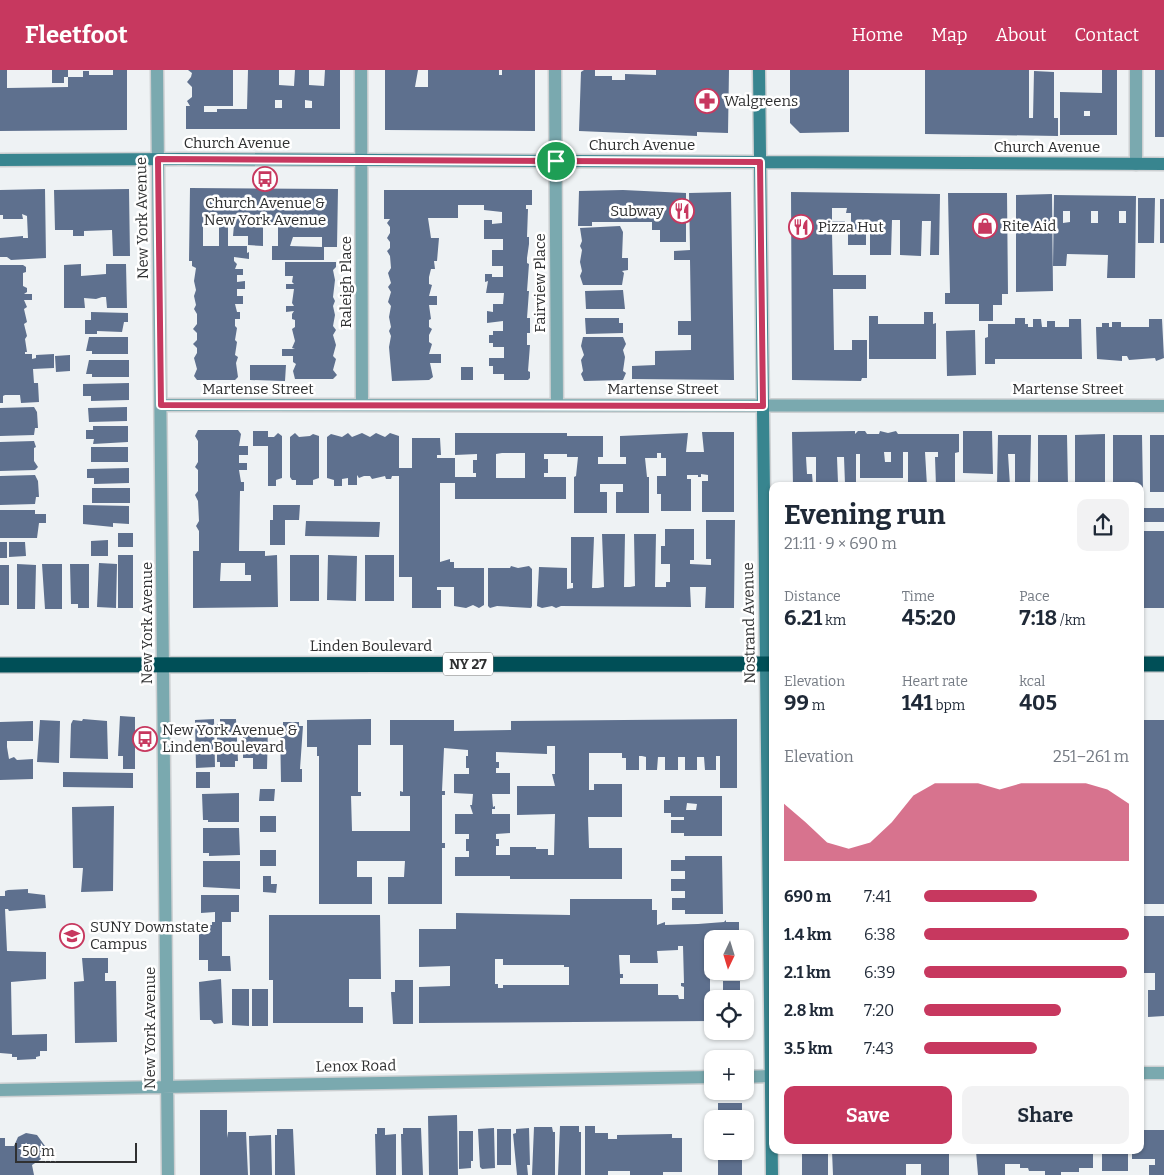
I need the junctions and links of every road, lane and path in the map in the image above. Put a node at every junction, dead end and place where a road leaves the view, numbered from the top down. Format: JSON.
{"nodes":[{"id":1,"x":157,"y":70,"type":"edge"},
{"id":2,"x":361,"y":70,"type":"edge"},
{"id":3,"x":556,"y":70,"type":"edge"},
{"id":4,"x":759,"y":70,"type":"edge"},
{"id":5,"x":1136,"y":70,"type":"edge"},
{"id":6,"x":158,"y":159,"type":"junction"},
{"id":7,"x":0,"y":160,"type":"edge"},
{"id":8,"x":362,"y":160,"type":"junction"},
{"id":9,"x":556,"y":161,"type":"junction"},
{"id":10,"x":760,"y":162,"type":"junction"},
{"id":11,"x":1136,"y":164,"type":"junction"},
{"id":12,"x":1164,"y":164,"type":"edge"},
{"id":13,"x":161,"y":405,"type":"junction"},
{"id":14,"x":362,"y":405,"type":"junction"},
{"id":15,"x":556,"y":405,"type":"junction"},
{"id":16,"x":763,"y":406,"type":"junction"},
{"id":17,"x":1164,"y":406,"type":"edge"},
{"id":18,"x":164,"y":664,"type":"junction"},
{"id":19,"x":769,"y":664,"type":"edge"},
{"id":20,"x":1144,"y":664,"type":"edge"},
{"id":21,"x":1164,"y":664,"type":"edge"},
{"id":22,"x":0,"y":666,"type":"edge"},
{"id":23,"x":1144,"y":1073,"type":"edge"},
{"id":24,"x":1164,"y":1073,"type":"edge"},
{"id":25,"x":769,"y":1076,"type":"edge"},
{"id":26,"x":704,"y":1077,"type":"edge"},
{"id":27,"x":754,"y":1077,"type":"edge"},
{"id":28,"x":167,"y":1086,"type":"junction"},
{"id":29,"x":0,"y":1090,"type":"edge"},
{"id":30,"x":772,"y":1154,"type":"edge"},
{"id":31,"x":168,"y":1175,"type":"edge"},
{"id":32,"x":772,"y":1175,"type":"edge"}],
"edges":[{"from":1,"to":6,"type":"street","name":"New York Avenue"},
{"from":2,"to":8,"type":"street","name":"Raleigh Place"},
{"from":3,"to":9,"type":"street","name":"Fairview Place"},
{"from":4,"to":10,"type":"main road","name":"Nostrand Avenue"},
{"from":5,"to":11,"type":"street"},
{"from":6,"to":7,"type":"main road","name":"Church Avenue"},
{"from":6,"to":8,"type":"main road","name":"Church Avenue"},
{"from":6,"to":13,"type":"street","name":"New York Avenue"},
{"from":8,"to":9,"type":"main road","name":"Church Avenue"},
{"from":8,"to":14,"type":"street","name":"Raleigh Place"},
{"from":9,"to":10,"type":"main road","name":"Church Avenue"},
{"from":9,"to":15,"type":"street","name":"Fairview Place"},
{"from":10,"to":11,"type":"main road","name":"Church Avenue"},
{"from":10,"to":16,"type":"main road","name":"Nostrand Avenue"},
{"from":11,"to":12,"type":"main road","name":"Church Avenue"},
{"from":13,"to":14,"type":"street","name":"Martense Street"},
{"from":13,"to":18,"type":"street","name":"New York Avenue"},
{"from":14,"to":15,"type":"street","name":"Martense Street"},
{"from":15,"to":16,"type":"street","name":"Martense Street"},
{"from":16,"to":17,"type":"street","name":"Martense Street"},
{"from":16,"to":19,"type":"main road","name":"Nostrand Avenue"},
{"from":18,"to":19,"type":"highway","name":"Linden Boulevard","number":"NY 27"},
{"from":18,"to":22,"type":"highway","name":"Linden Boulevard","number":"NY 27"},
{"from":18,"to":28,"type":"street","name":"New York Avenue"},
{"from":20,"to":21,"type":"highway"},
{"from":23,"to":24,"type":"street"},
{"from":25,"to":27,"type":"street"},
{"from":26,"to":28,"type":"street","name":"Lenox Road"},
{"from":28,"to":29,"type":"street","name":"Lenox Road"},
{"from":28,"to":31,"type":"street","name":"New York Avenue"},
{"from":30,"to":32,"type":"main road","name":"Nostrand Avenue"}]}
